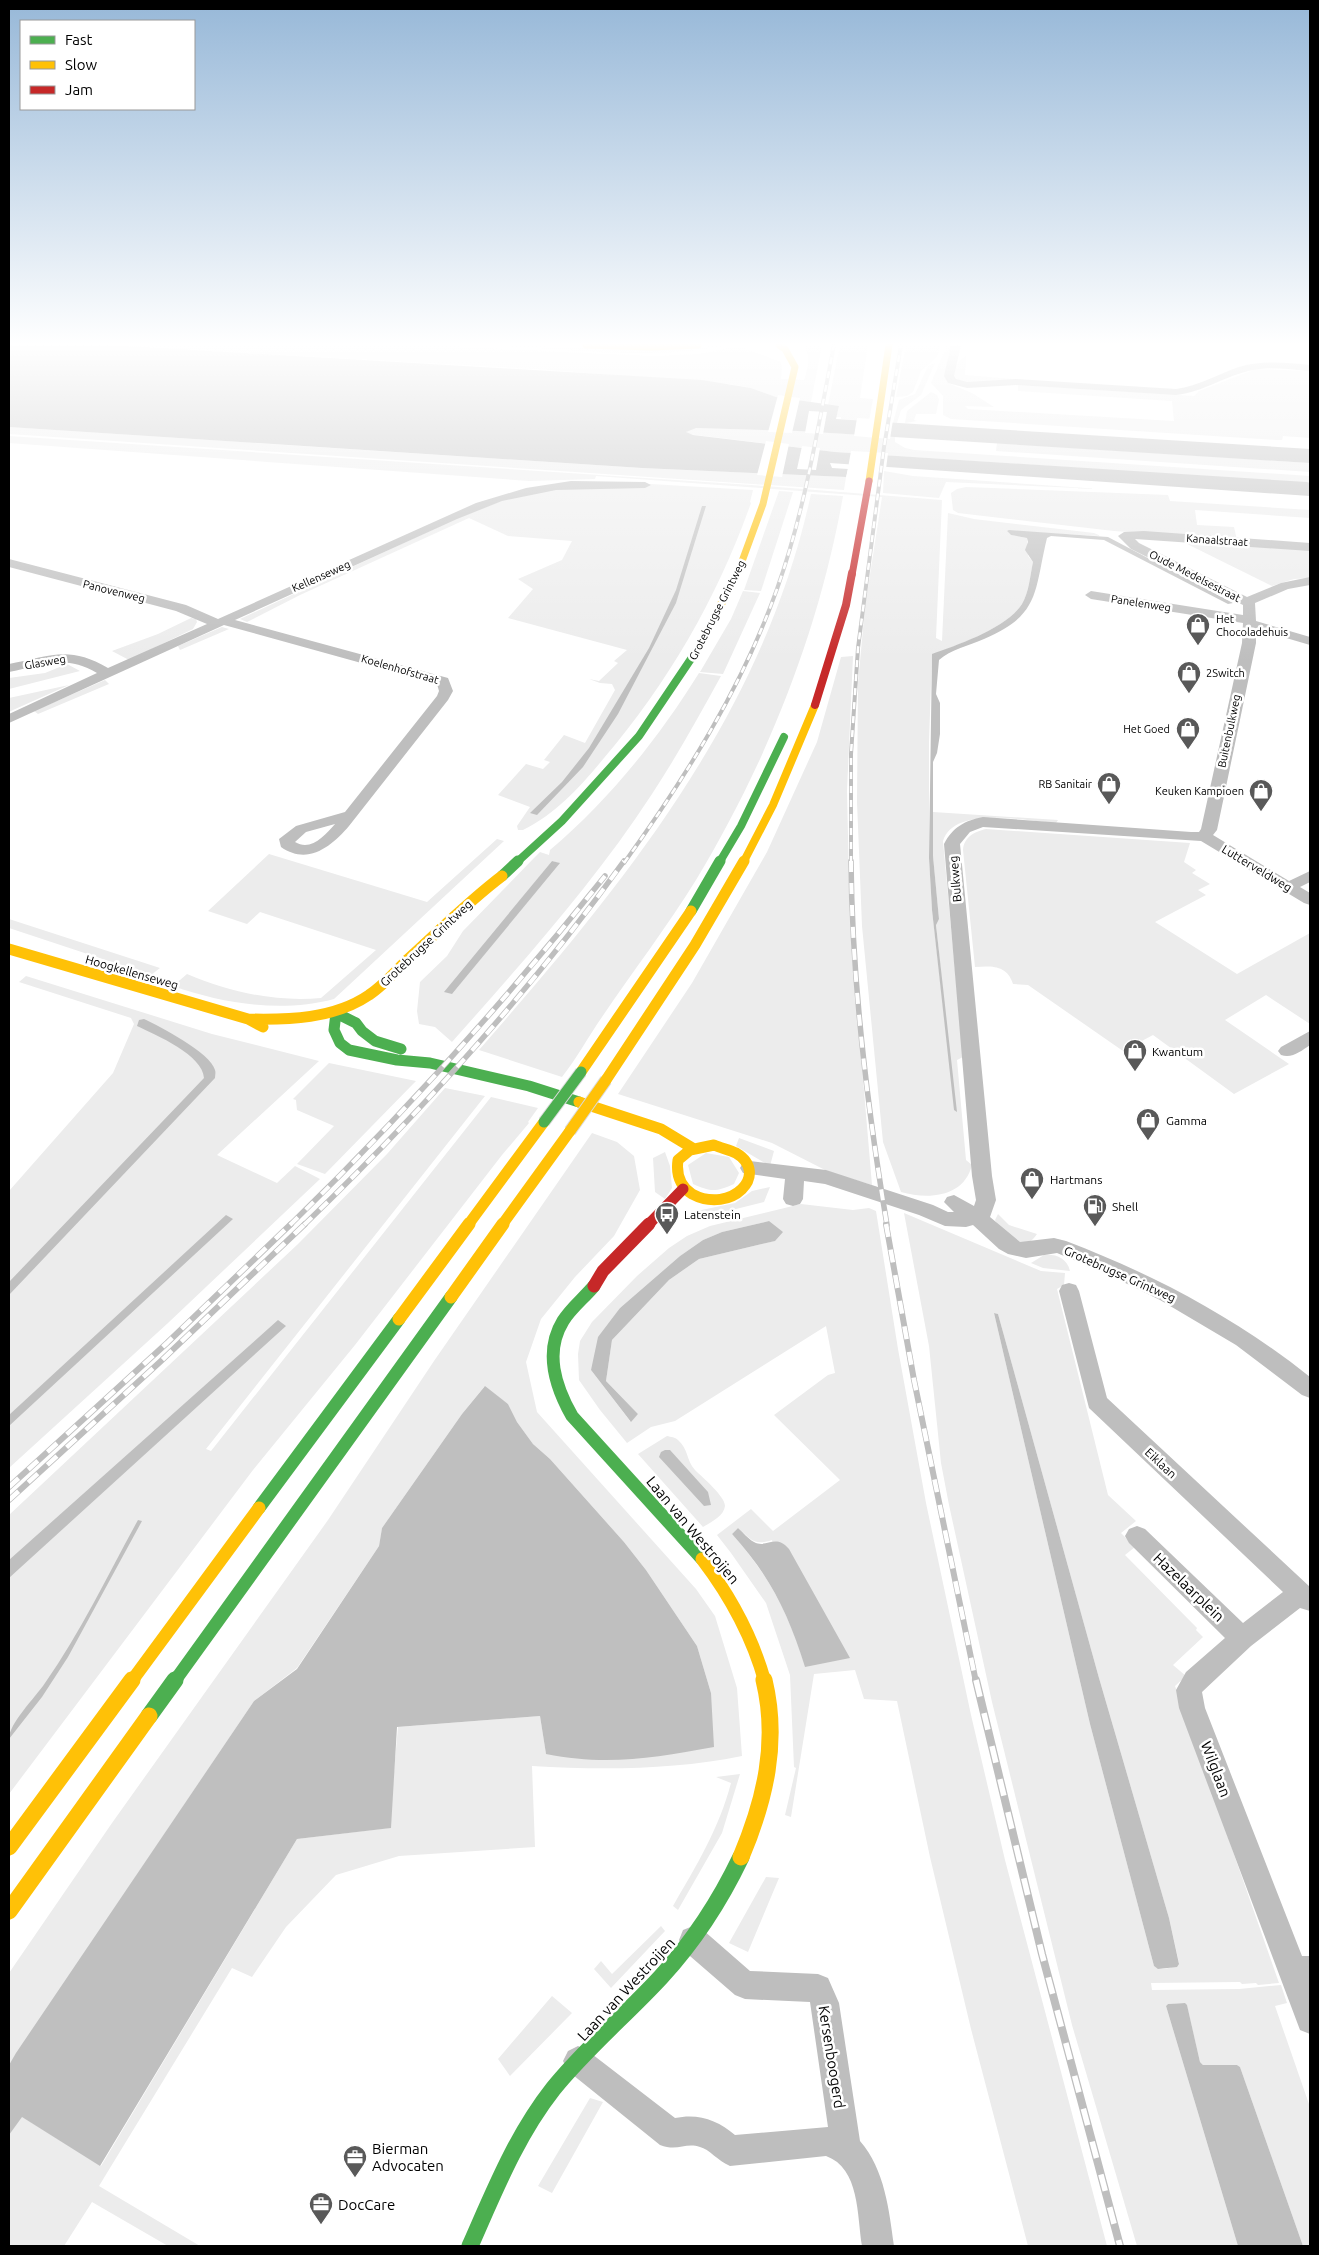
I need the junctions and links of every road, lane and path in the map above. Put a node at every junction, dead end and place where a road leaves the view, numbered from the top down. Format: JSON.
{"nodes":[{"id":1,"x":775,"y":450,"type":"edge"},
{"id":2,"x":872,"y":450,"type":"edge"},
{"id":3,"x":645,"y":485,"type":"dead end"},
{"id":4,"x":1124,"y":536,"type":"joint"},
{"id":5,"x":1310,"y":547,"type":"edge"},
{"id":6,"x":9,"y":563,"type":"edge"},
{"id":7,"x":1310,"y":581,"type":"edge"},
{"id":8,"x":1091,"y":595,"type":"dead end"},
{"id":9,"x":1249,"y":603,"type":"junction"},
{"id":10,"x":220,"y":622,"type":"junction"},
{"id":11,"x":1250,"y":622,"type":"junction"},
{"id":12,"x":1310,"y":641,"type":"edge"},
{"id":13,"x":9,"y":668,"type":"edge"},
{"id":14,"x":108,"y":674,"type":"junction"},
{"id":15,"x":9,"y":719,"type":"edge"},
{"id":16,"x":787,"y":729,"type":"dead end"},
{"id":17,"x":350,"y":816,"type":"dead end"},
{"id":18,"x":1204,"y":836,"type":"junction"},
{"id":19,"x":512,"y":867,"type":"junction"},
{"id":20,"x":1310,"y":876,"type":"edge"},
{"id":21,"x":1289,"y":887,"type":"junction"},
{"id":22,"x":1310,"y":900,"type":"edge"},
{"id":23,"x":461,"y":926,"type":"dead end"},
{"id":24,"x":9,"y":949,"type":"edge"},
{"id":25,"x":336,"y":1013,"type":"junction"},
{"id":26,"x":367,"y":1017,"type":"dead end"},
{"id":27,"x":248,"y":1020,"type":"junction"},
{"id":28,"x":356,"y":1023,"type":"junction"},
{"id":29,"x":273,"y":1030,"type":"dead end"},
{"id":30,"x":329,"y":1031,"type":"junction"},
{"id":31,"x":1310,"y":1037,"type":"edge"},
{"id":32,"x":1287,"y":1051,"type":"dead end"},
{"id":33,"x":430,"y":1063,"type":"junction"},
{"id":34,"x":638,"y":1122,"type":"junction"},
{"id":35,"x":654,"y":1139,"type":"dead end"},
{"id":36,"x":694,"y":1149,"type":"junction"},
{"id":37,"x":668,"y":1150,"type":"dead end"},
{"id":38,"x":680,"y":1159,"type":"junction"},
{"id":39,"x":749,"y":1175,"type":"junction"},
{"id":40,"x":982,"y":1176,"type":"junction"},
{"id":41,"x":845,"y":1184,"type":"junction"},
{"id":42,"x":794,"y":1186,"type":"junction"},
{"id":43,"x":683,"y":1189,"type":"junction"},
{"id":44,"x":697,"y":1197,"type":"junction"},
{"id":45,"x":954,"y":1202,"type":"junction"},
{"id":46,"x":688,"y":1206,"type":"dead end"},
{"id":47,"x":926,"y":1210,"type":"junction"},
{"id":48,"x":975,"y":1217,"type":"junction"},
{"id":49,"x":614,"y":1278,"type":"dead end"},
{"id":50,"x":596,"y":1286,"type":"junction"},
{"id":51,"x":1069,"y":1291,"type":"dead end"},
{"id":52,"x":1310,"y":1389,"type":"edge"},
{"id":53,"x":1136,"y":1536,"type":"dead end"},
{"id":54,"x":1305,"y":1597,"type":"edge"},
{"id":55,"x":1242,"y":1638,"type":"junction"},
{"id":56,"x":9,"y":1848,"type":"edge"},
{"id":57,"x":9,"y":1911,"type":"edge"},
{"id":58,"x":693,"y":1940,"type":"junction"},
{"id":59,"x":1302,"y":1970,"type":"edge"},
{"id":60,"x":1310,"y":2020,"type":"edge"},
{"id":61,"x":578,"y":2061,"type":"junction"},
{"id":62,"x":846,"y":2148,"type":"junction"},
{"id":63,"x":470,"y":2246,"type":"edge"},
{"id":64,"x":878,"y":2246,"type":"edge"}],
"edges":[{"from":1,"to":19,"type":"main road","name":"Grotebrugse Grintweg"},
{"from":2,"to":57,"type":"main road","bridge":true},
{"from":3,"to":10,"type":"street","name":"Kellenseweg"},
{"from":4,"to":5,"type":"street","name":"Kanaalstraat"},
{"from":4,"to":9,"type":"street","name":"Oude Medelsestraat"},
{"from":6,"to":10,"type":"street","name":"Panovenweg"},
{"from":7,"to":9,"type":"street"},
{"from":8,"to":11,"type":"street","name":"Panelenweg"},
{"from":9,"to":11,"type":"street","name":"Oude Medelsestraat"},
{"from":10,"to":14,"type":"street","name":"Kellenseweg"},
{"from":10,"to":17,"type":"street","name":"Koelenhofstraat"},
{"from":11,"to":12,"type":"street"},
{"from":11,"to":18,"type":"street","name":"Buitenbulkweg"},
{"from":13,"to":14,"type":"street","name":"Glasweg"},
{"from":14,"to":15,"type":"street","name":"Kellenseweg"},
{"from":16,"to":56,"type":"main road","bridge":true},
{"from":18,"to":21,"type":"street","name":"Lutterveldweg"},
{"from":18,"to":40,"type":"street","name":"Bulkweg"},
{"from":19,"to":23,"type":"main road","name":"Grotebrugse Grintweg"},
{"from":19,"to":25,"type":"main road","name":"Grotebrugse Grintweg"},
{"from":20,"to":21,"type":"street"},
{"from":21,"to":22,"type":"street","name":"Lutterveldweg"},
{"from":24,"to":27,"type":"main road","name":"Hoogkellenseweg"},
{"from":25,"to":27,"type":"main road","name":"Hoogkellenseweg"},
{"from":25,"to":28,"type":"main road"},
{"from":25,"to":30,"type":"main road"},
{"from":26,"to":28,"type":"main road"},
{"from":27,"to":29,"type":"main road","name":"Hoogkellenseweg"},
{"from":28,"to":30,"type":"main road"},
{"from":28,"to":33,"type":"main road"},
{"from":30,"to":33,"type":"main road"},
{"from":31,"to":32,"type":"street"},
{"from":33,"to":34,"type":"main road"},
{"from":34,"to":35,"type":"main road"},
{"from":34,"to":36,"type":"main road"},
{"from":36,"to":38,"type":"main road"},
{"from":36,"to":39,"type":"main road"},
{"from":37,"to":38,"type":"main road"},
{"from":38,"to":43,"type":"main road"},
{"from":39,"to":42,"type":"street"},
{"from":39,"to":44,"type":"main road"},
{"from":40,"to":45,"type":"street"},
{"from":40,"to":48,"type":"street","name":"Bulkweg"},
{"from":41,"to":42,"type":"street"},
{"from":41,"to":42,"type":"street"},
{"from":41,"to":47,"type":"street"},
{"from":43,"to":44,"type":"main road"},
{"from":43,"to":50,"type":"main road","name":"Laan van Westroijen"},
{"from":44,"to":46,"type":"main road"},
{"from":45,"to":47,"type":"street"},
{"from":45,"to":48,"type":"street","name":"Grotebrugse Grintweg"},
{"from":47,"to":48,"type":"street"},
{"from":48,"to":52,"type":"street","name":"Grotebrugse Grintweg"},
{"from":49,"to":50,"type":"main road","name":"Laan van Westroijen"},
{"from":50,"to":58,"type":"main road","name":"Laan van Westroijen"},
{"from":51,"to":54,"type":"street","name":"Eiklaan"},
{"from":53,"to":55,"type":"street","name":"Hazelaarplein"},
{"from":54,"to":55,"type":"street","name":"Wilglaan"},
{"from":55,"to":59,"type":"street","name":"Wilglaan"},
{"from":58,"to":61,"type":"main road","name":"Laan van Westroijen"},
{"from":58,"to":62,"type":"street","name":"Kersenboogerd"},
{"from":59,"to":60,"type":"street"},
{"from":61,"to":62,"type":"street"},
{"from":61,"to":63,"type":"main road","name":"Laan van Westroijen"},
{"from":62,"to":64,"type":"street","name":"Kersenboogerd"}]}
